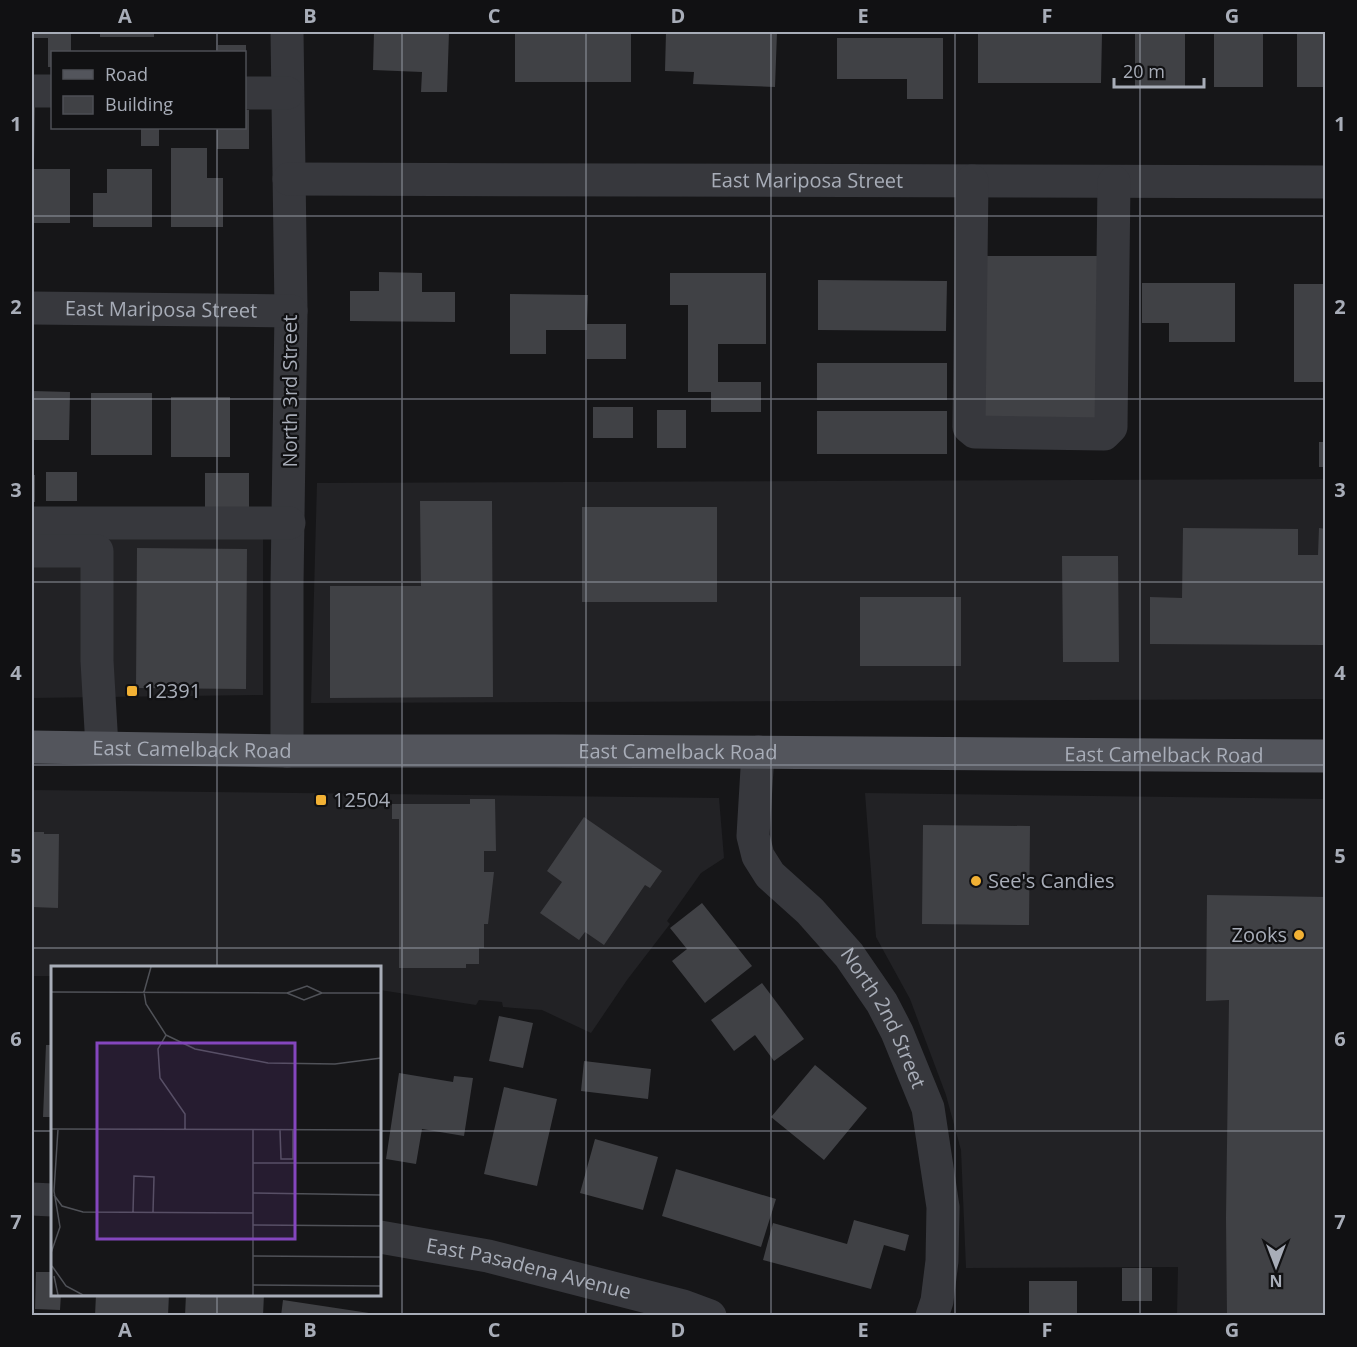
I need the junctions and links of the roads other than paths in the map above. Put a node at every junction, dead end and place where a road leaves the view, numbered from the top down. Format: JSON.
{"nodes":[{"id":1,"x":287,"y":32,"type":"edge"},
{"id":2,"x":32,"y":91,"type":"edge"},
{"id":3,"x":51,"y":91,"type":"edge"},
{"id":4,"x":246,"y":93,"type":"edge"},
{"id":5,"x":287,"y":93,"type":"junction"},
{"id":6,"x":289,"y":179,"type":"junction"},
{"id":7,"x":972,"y":181,"type":"junction"},
{"id":8,"x":1114,"y":182,"type":"junction"},
{"id":9,"x":1326,"y":182,"type":"edge"},
{"id":10,"x":32,"y":308,"type":"edge"},
{"id":11,"x":291,"y":311,"type":"junction"},
{"id":12,"x":32,"y":523,"type":"edge"},
{"id":13,"x":289,"y":523,"type":"junction"},
{"id":14,"x":32,"y":551,"type":"edge"},
{"id":15,"x":32,"y":747,"type":"edge"},
{"id":16,"x":102,"y":747,"type":"junction"},
{"id":17,"x":287,"y":751,"type":"junction"},
{"id":18,"x":758,"y":752,"type":"junction"},
{"id":19,"x":1326,"y":756,"type":"edge"},
{"id":20,"x":32,"y":1199,"type":"edge"},
{"id":21,"x":51,"y":1200,"type":"edge"},
{"id":22,"x":381,"y":1237,"type":"edge"},
{"id":23,"x":710,"y":1316,"type":"edge"},
{"id":24,"x":932,"y":1316,"type":"edge"}],
"edges":[{"from":1,"to":5,"type":"street","name":"North 3rd Street"},
{"from":2,"to":3,"type":"street"},
{"from":4,"to":5,"type":"street"},
{"from":5,"to":6,"type":"street","name":"North 3rd Street"},
{"from":6,"to":7,"type":"street","name":"East Mariposa Street"},
{"from":6,"to":11,"type":"street","name":"North 3rd Street"},
{"from":7,"to":8,"type":"street","name":"East Mariposa Street"},
{"from":7,"to":8,"type":"street"},
{"from":8,"to":9,"type":"street","name":"East Mariposa Street"},
{"from":10,"to":11,"type":"street","name":"East Mariposa Street"},
{"from":11,"to":13,"type":"street","name":"North 3rd Street"},
{"from":12,"to":13,"type":"street"},
{"from":13,"to":17,"type":"street","name":"North 3rd Street"},
{"from":14,"to":16,"type":"street"},
{"from":15,"to":16,"type":"main road","name":"East Camelback Road"},
{"from":16,"to":17,"type":"main road","name":"East Camelback Road"},
{"from":17,"to":18,"type":"main road","name":"East Camelback Road"},
{"from":18,"to":19,"type":"main road","name":"East Camelback Road"},
{"from":18,"to":24,"type":"street","name":"North 2nd Street"},
{"from":20,"to":21,"type":"street"},
{"from":22,"to":23,"type":"street","name":"East Pasadena Avenue"}]}
